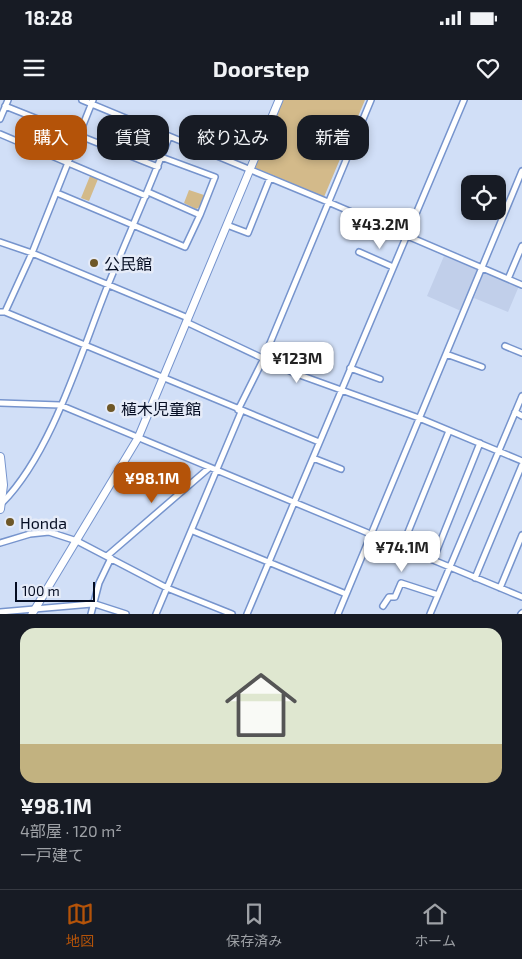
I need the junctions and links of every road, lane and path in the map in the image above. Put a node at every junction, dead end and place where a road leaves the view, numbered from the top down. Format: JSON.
{"nodes":[{"id":1,"x":82,"y":100,"type":"edge"},
{"id":2,"x":279,"y":100,"type":"edge"},
{"id":3,"x":371,"y":100,"type":"edge"},
{"id":4,"x":464,"y":100,"type":"edge"},
{"id":5,"x":92,"y":102,"type":"edge"},
{"id":6,"x":7,"y":103,"type":"edge"},
{"id":7,"x":35,"y":115,"type":"edge"},
{"id":8,"x":87,"y":115,"type":"edge"},
{"id":9,"x":121,"y":115,"type":"edge"},
{"id":10,"x":0,"y":119,"type":"edge"},
{"id":11,"x":0,"y":134,"type":"edge"},
{"id":12,"x":87,"y":137,"type":"edge"},
{"id":13,"x":169,"y":137,"type":"edge"},
{"id":14,"x":70,"y":160,"type":"edge"},
{"id":15,"x":161,"y":160,"type":"edge"},
{"id":16,"x":169,"y":160,"type":"edge"},
{"id":17,"x":68,"y":164,"type":"junction"},
{"id":18,"x":158,"y":167,"type":"junction"},
{"id":19,"x":250,"y":170,"type":"junction"},
{"id":20,"x":522,"y":171,"type":"edge"},
{"id":21,"x":270,"y":178,"type":"junction"},
{"id":22,"x":57,"y":193,"type":"junction"},
{"id":23,"x":147,"y":194,"type":"junction"},
{"id":24,"x":328,"y":202,"type":"junction"},
{"id":25,"x":200,"y":214,"type":"junction"},
{"id":26,"x":133,"y":223,"type":"junction"},
{"id":27,"x":227,"y":225,"type":"junction"},
{"id":28,"x":406,"y":236,"type":"junction"},
{"id":29,"x":0,"y":242,"type":"edge"},
{"id":30,"x":522,"y":246,"type":"edge"},
{"id":31,"x":359,"y":252,"type":"dead end"},
{"id":32,"x":32,"y":253,"type":"junction"},
{"id":33,"x":393,"y":267,"type":"junction"},
{"id":34,"x":481,"y":268,"type":"junction"},
{"id":35,"x":508,"y":279,"type":"junction"},
{"id":36,"x":108,"y":285,"type":"junction"},
{"id":37,"x":522,"y":286,"type":"edge"},
{"id":38,"x":3,"y":312,"type":"edge"},
{"id":39,"x":187,"y":320,"type":"junction"},
{"id":40,"x":85,"y":345,"type":"junction"},
{"id":41,"x":505,"y":346,"type":"dead end"},
{"id":42,"x":522,"y":353,"type":"edge"},
{"id":43,"x":446,"y":354,"type":"junction"},
{"id":44,"x":263,"y":360,"type":"junction"},
{"id":45,"x":482,"y":367,"type":"dead end"},
{"id":46,"x":350,"y":368,"type":"junction"},
{"id":47,"x":163,"y":376,"type":"junction"},
{"id":48,"x":380,"y":380,"type":"dead end"},
{"id":49,"x":342,"y":389,"type":"junction"},
{"id":50,"x":522,"y":396,"type":"edge"},
{"id":51,"x":0,"y":403,"type":"edge"},
{"id":52,"x":60,"y":405,"type":"junction"},
{"id":53,"x":239,"y":411,"type":"junction"},
{"id":54,"x":515,"y":412,"type":"junction"},
{"id":55,"x":522,"y":416,"type":"edge"},
{"id":56,"x":419,"y":418,"type":"junction"},
{"id":57,"x":449,"y":431,"type":"junction"},
{"id":58,"x":138,"y":438,"type":"junction"},
{"id":59,"x":319,"y":442,"type":"junction"},
{"id":60,"x":480,"y":443,"type":"junction"},
{"id":61,"x":497,"y":450,"type":"junction"},
{"id":62,"x":0,"y":457,"type":"edge"},
{"id":63,"x":313,"y":458,"type":"junction"},
{"id":64,"x":522,"y":461,"type":"edge"},
{"id":65,"x":522,"y":465,"type":"edge"},
{"id":66,"x":209,"y":468,"type":"junction"},
{"id":67,"x":341,"y":469,"type":"dead end"},
{"id":68,"x":218,"y":471,"type":"junction"},
{"id":69,"x":294,"y":503,"type":"junction"},
{"id":70,"x":1,"y":506,"type":"edge"},
{"id":71,"x":193,"y":531,"type":"junction"},
{"id":72,"x":370,"y":534,"type":"junction"},
{"id":73,"x":522,"y":535,"type":"edge"},
{"id":74,"x":77,"y":541,"type":"junction"},
{"id":75,"x":0,"y":542,"type":"edge"},
{"id":76,"x":402,"y":548,"type":"junction"},
{"id":77,"x":109,"y":557,"type":"junction"},
{"id":78,"x":432,"y":560,"type":"junction"},
{"id":79,"x":269,"y":562,"type":"junction"},
{"id":80,"x":450,"y":567,"type":"junction"},
{"id":81,"x":475,"y":578,"type":"junction"},
{"id":82,"x":167,"y":588,"type":"junction"},
{"id":83,"x":500,"y":588,"type":"junction"},
{"id":84,"x":346,"y":594,"type":"junction"},
{"id":85,"x":438,"y":595,"type":"junction"},
{"id":86,"x":522,"y":597,"type":"edge"},
{"id":87,"x":92,"y":604,"type":"junction"},
{"id":88,"x":383,"y":606,"type":"dead end"},
{"id":89,"x":0,"y":612,"type":"edge"},
{"id":90,"x":34,"y":612,"type":"edge"},
{"id":91,"x":91,"y":614,"type":"edge"},
{"id":92,"x":126,"y":614,"type":"edge"},
{"id":93,"x":156,"y":614,"type":"edge"},
{"id":94,"x":232,"y":614,"type":"edge"},
{"id":95,"x":247,"y":614,"type":"edge"},
{"id":96,"x":338,"y":614,"type":"edge"},
{"id":97,"x":430,"y":614,"type":"edge"}],
"edges":[{"from":1,"to":5,"type":"street"},
{"from":2,"to":19,"type":"street"},
{"from":3,"to":24,"type":"street"},
{"from":4,"to":28,"type":"street"},
{"from":5,"to":8,"type":"street"},
{"from":5,"to":9,"type":"street"},
{"from":6,"to":7,"type":"street"},
{"from":6,"to":10,"type":"street"},
{"from":11,"to":17,"type":"street"},
{"from":12,"to":18,"type":"street"},
{"from":13,"to":19,"type":"street"},
{"from":14,"to":17,"type":"street"},
{"from":15,"to":18,"type":"street"},
{"from":16,"to":25,"type":"street"},
{"from":17,"to":22,"type":"street"},
{"from":17,"to":23,"type":"street"},
{"from":18,"to":23,"type":"street"},
{"from":19,"to":21,"type":"street"},
{"from":19,"to":27,"type":"street"},
{"from":20,"to":34,"type":"street"},
{"from":21,"to":24,"type":"street"},
{"from":21,"to":27,"type":"street"},
{"from":22,"to":26,"type":"street"},
{"from":22,"to":32,"type":"street"},
{"from":23,"to":25,"type":"street"},
{"from":23,"to":26,"type":"street"},
{"from":24,"to":28,"type":"street"},
{"from":24,"to":44,"type":"street"},
{"from":25,"to":26,"type":"street"},
{"from":26,"to":36,"type":"street"},
{"from":27,"to":39,"type":"street"},
{"from":28,"to":33,"type":"street"},
{"from":28,"to":34,"type":"street"},
{"from":29,"to":32,"type":"street"},
{"from":30,"to":35,"type":"street"},
{"from":31,"to":33,"type":"street"},
{"from":32,"to":36,"type":"street"},
{"from":32,"to":38,"type":"street"},
{"from":33,"to":46,"type":"street"},
{"from":34,"to":35,"type":"street"},
{"from":34,"to":43,"type":"street"},
{"from":35,"to":37,"type":"street"},
{"from":36,"to":39,"type":"street"},
{"from":36,"to":40,"type":"street"},
{"from":38,"to":40,"type":"street"},
{"from":39,"to":44,"type":"street"},
{"from":39,"to":47,"type":"street"},
{"from":40,"to":47,"type":"street"},
{"from":40,"to":52,"type":"street"},
{"from":41,"to":42,"type":"street"},
{"from":43,"to":45,"type":"street"},
{"from":43,"to":56,"type":"street"},
{"from":44,"to":49,"type":"street"},
{"from":44,"to":53,"type":"street"},
{"from":46,"to":48,"type":"street"},
{"from":46,"to":49,"type":"street"},
{"from":47,"to":53,"type":"street"},
{"from":47,"to":58,"type":"street"},
{"from":49,"to":56,"type":"street"},
{"from":49,"to":59,"type":"street"},
{"from":50,"to":54,"type":"street"},
{"from":51,"to":52,"type":"street"},
{"from":52,"to":58,"type":"street"},
{"from":52,"to":70,"type":"street"},
{"from":53,"to":59,"type":"street"},
{"from":53,"to":68,"type":"street"},
{"from":54,"to":55,"type":"street"},
{"from":54,"to":61,"type":"street"},
{"from":56,"to":57,"type":"street"},
{"from":56,"to":72,"type":"street"},
{"from":57,"to":60,"type":"street"},
{"from":57,"to":76,"type":"street"},
{"from":58,"to":66,"type":"street"},
{"from":58,"to":74,"type":"street"},
{"from":59,"to":63,"type":"street"},
{"from":60,"to":61,"type":"street"},
{"from":60,"to":78,"type":"street"},
{"from":61,"to":64,"type":"street"},
{"from":61,"to":80,"type":"street"},
{"from":62,"to":70,"type":"main road"},
{"from":63,"to":67,"type":"street"},
{"from":63,"to":69,"type":"street"},
{"from":65,"to":81,"type":"street"},
{"from":66,"to":68,"type":"street"},
{"from":66,"to":77,"type":"street"},
{"from":68,"to":69,"type":"street"},
{"from":68,"to":71,"type":"street"},
{"from":69,"to":72,"type":"street"},
{"from":69,"to":79,"type":"street"},
{"from":71,"to":79,"type":"street"},
{"from":71,"to":82,"type":"street"},
{"from":72,"to":76,"type":"street"},
{"from":72,"to":84,"type":"street"},
{"from":73,"to":83,"type":"street"},
{"from":74,"to":75,"type":"street"},
{"from":74,"to":77,"type":"street"},
{"from":74,"to":90,"type":"street"},
{"from":76,"to":78,"type":"street"},
{"from":77,"to":82,"type":"street"},
{"from":77,"to":87,"type":"street"},
{"from":78,"to":80,"type":"street"},
{"from":79,"to":84,"type":"street"},
{"from":79,"to":95,"type":"street"},
{"from":80,"to":81,"type":"street"},
{"from":80,"to":85,"type":"street"},
{"from":81,"to":83,"type":"street"},
{"from":82,"to":93,"type":"street"},
{"from":82,"to":94,"type":"street"},
{"from":83,"to":86,"type":"street"},
{"from":84,"to":96,"type":"street"},
{"from":85,"to":88,"type":"street"},
{"from":85,"to":97,"type":"street"},
{"from":87,"to":90,"type":"street"},
{"from":87,"to":91,"type":"street"},
{"from":87,"to":92,"type":"street"},
{"from":89,"to":90,"type":"street"}]}
